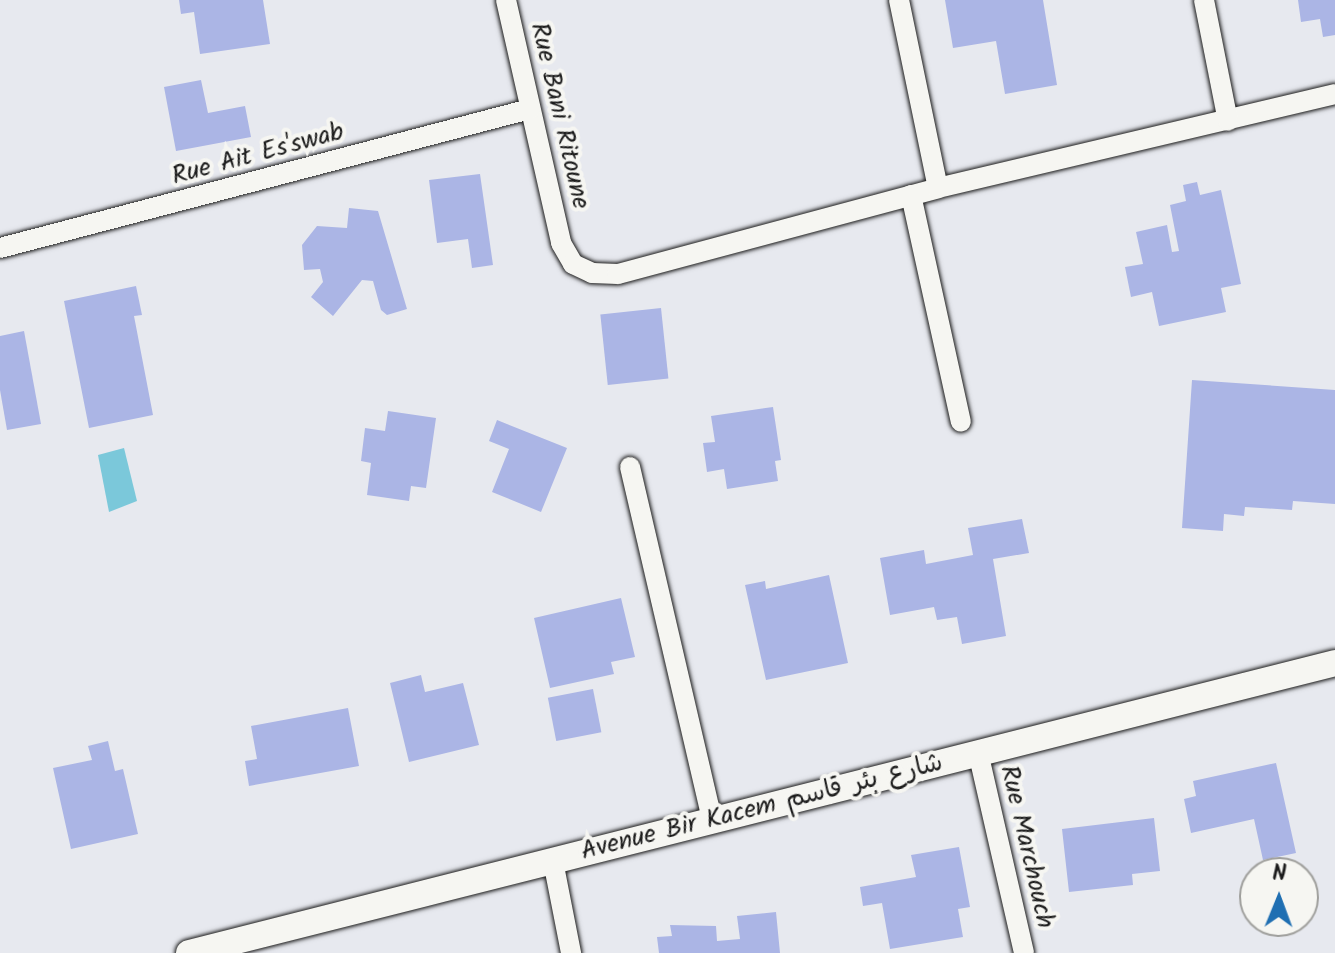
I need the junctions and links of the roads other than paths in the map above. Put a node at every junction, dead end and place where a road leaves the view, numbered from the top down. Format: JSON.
{"nodes":[{"id":1,"x":506,"y":0,"type":"edge"},
{"id":2,"x":899,"y":0,"type":"edge"},
{"id":3,"x":1204,"y":0,"type":"edge"},
{"id":4,"x":1335,"y":94,"type":"edge"},
{"id":5,"x":530,"y":109,"type":"junction"},
{"id":6,"x":1228,"y":121,"type":"junction"},
{"id":7,"x":938,"y":188,"type":"junction"},
{"id":8,"x":911,"y":195,"type":"junction"},
{"id":9,"x":0,"y":248,"type":"edge"},
{"id":10,"x":961,"y":422,"type":"dead end"},
{"id":11,"x":630,"y":467,"type":"dead end"},
{"id":12,"x":1335,"y":663,"type":"edge"},
{"id":13,"x":978,"y":752,"type":"junction"},
{"id":14,"x":712,"y":819,"type":"junction"},
{"id":15,"x":553,"y":861,"type":"junction"},
{"id":16,"x":189,"y":953,"type":"edge"},
{"id":17,"x":571,"y":953,"type":"edge"},
{"id":18,"x":1024,"y":953,"type":"edge"}],
"edges":[{"from":1,"to":5,"type":"street","name":"Rue Bani Ritoune"},
{"from":2,"to":7,"type":"street"},
{"from":3,"to":6,"type":"street"},
{"from":4,"to":6,"type":"street"},
{"from":5,"to":8,"type":"street","name":"Rue Bani Ritoune"},
{"from":5,"to":9,"type":"street","name":"Rue Ait Es'swab"},
{"from":6,"to":7,"type":"street"},
{"from":7,"to":8,"type":"street"},
{"from":8,"to":10,"type":"street"},
{"from":11,"to":14,"type":"street"},
{"from":12,"to":13,"type":"street","name":"Avenue Bir Kacem شارع بئر قاسم"},
{"from":13,"to":14,"type":"street","name":"Avenue Bir Kacem شارع بئر قاسم"},
{"from":13,"to":18,"type":"street","name":"Rue Marchouch"},
{"from":14,"to":15,"type":"street","name":"Avenue Bir Kacem شارع بئر قاسم"},
{"from":15,"to":16,"type":"street","name":"Avenue Bir Kacem شارع بئر قاسم"},
{"from":15,"to":17,"type":"street"}]}
